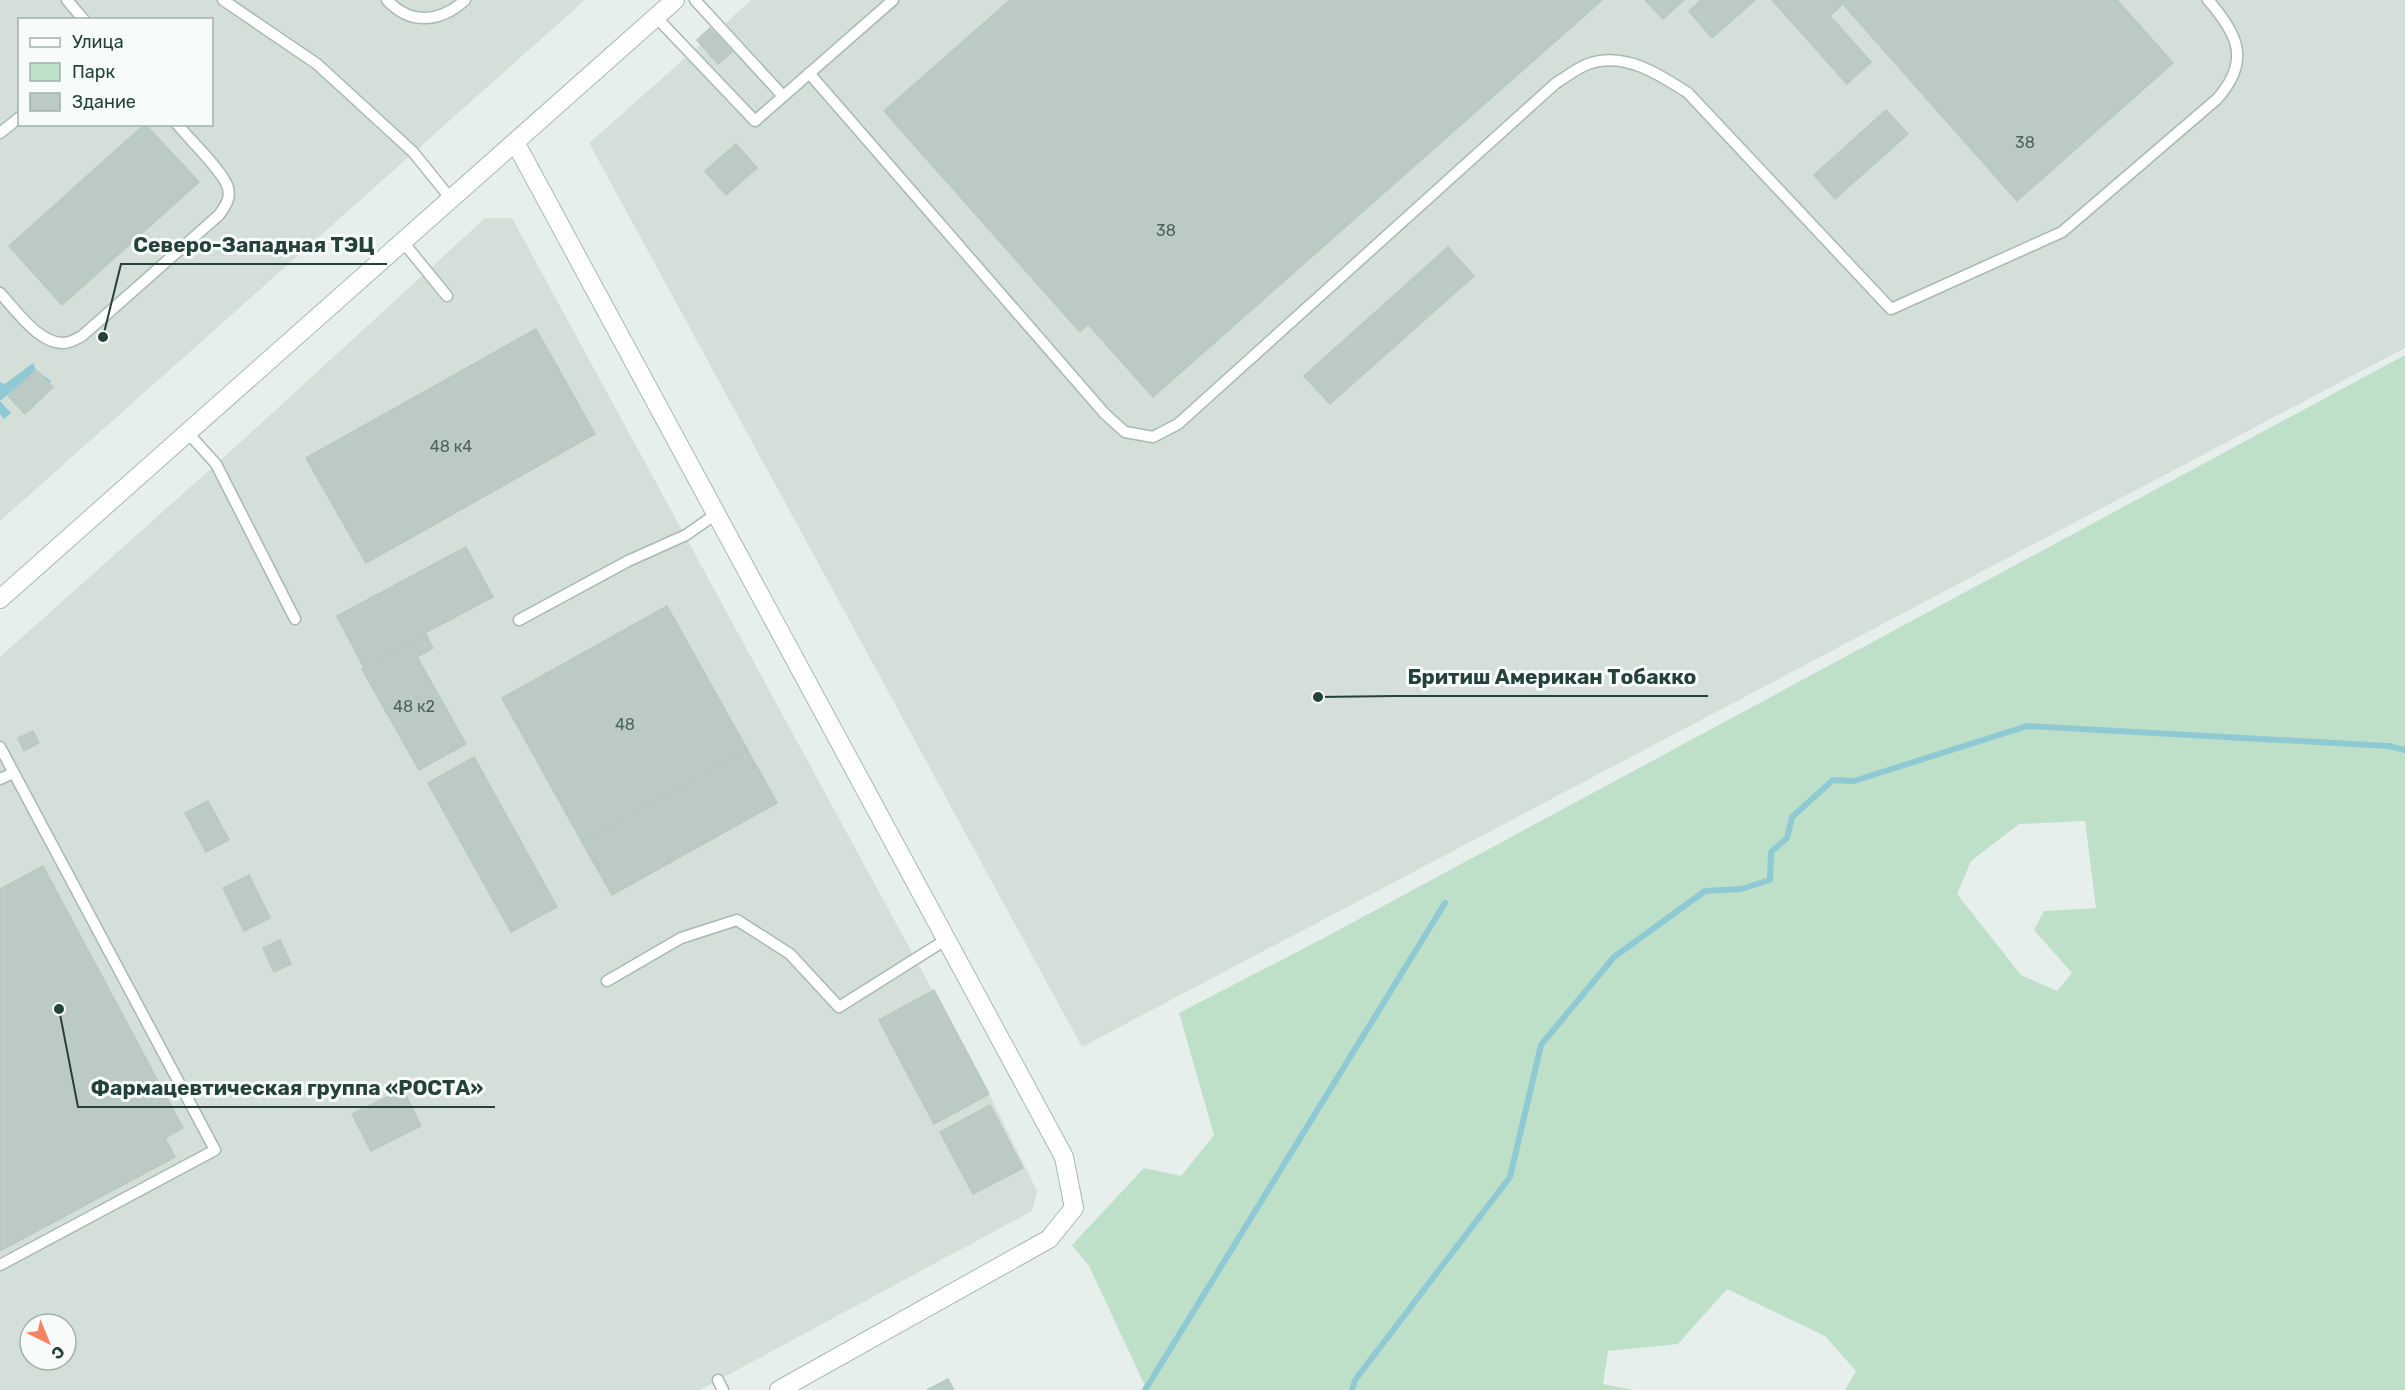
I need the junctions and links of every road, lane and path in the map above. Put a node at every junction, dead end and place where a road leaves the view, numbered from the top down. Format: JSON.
{"nodes":[{"id":1,"x":67,"y":0,"type":"edge"},
{"id":2,"x":223,"y":0,"type":"edge"},
{"id":3,"x":387,"y":0,"type":"edge"},
{"id":4,"x":465,"y":0,"type":"edge"},
{"id":5,"x":675,"y":0,"type":"edge"},
{"id":6,"x":695,"y":0,"type":"edge"},
{"id":7,"x":893,"y":0,"type":"edge"},
{"id":8,"x":2208,"y":0,"type":"edge"},
{"id":9,"x":656,"y":17,"type":"junction"},
{"id":10,"x":82,"y":18,"type":"edge"},
{"id":11,"x":809,"y":73,"type":"junction"},
{"id":12,"x":783,"y":96,"type":"junction"},
{"id":13,"x":18,"y":119,"type":"edge"},
{"id":14,"x":179,"y":126,"type":"edge"},
{"id":15,"x":0,"y":133,"type":"edge"},
{"id":16,"x":515,"y":142,"type":"junction"},
{"id":17,"x":451,"y":199,"type":"junction"},
{"id":18,"x":403,"y":242,"type":"junction"},
{"id":19,"x":0,"y":293,"type":"edge"},
{"id":20,"x":447,"y":296,"type":"dead end"},
{"id":21,"x":188,"y":433,"type":"junction"},
{"id":22,"x":716,"y":514,"type":"junction"},
{"id":23,"x":0,"y":599,"type":"edge"},
{"id":24,"x":296,"y":619,"type":"dead end"},
{"id":25,"x":519,"y":620,"type":"dead end"},
{"id":26,"x":0,"y":747,"type":"edge"},
{"id":27,"x":13,"y":773,"type":"junction"},
{"id":28,"x":0,"y":779,"type":"edge"},
{"id":29,"x":946,"y":939,"type":"junction"},
{"id":30,"x":607,"y":981,"type":"dead end"},
{"id":31,"x":0,"y":1265,"type":"edge"},
{"id":32,"x":779,"y":1390,"type":"edge"}],
"edges":[{"from":1,"to":10,"type":"lane"},
{"from":2,"to":17,"type":"lane"},
{"from":3,"to":4,"type":"lane"},
{"from":5,"to":9,"type":"street"},
{"from":6,"to":12,"type":"lane"},
{"from":7,"to":11,"type":"lane"},
{"from":8,"to":11,"type":"lane"},
{"from":9,"to":12,"type":"lane"},
{"from":9,"to":16,"type":"street"},
{"from":11,"to":12,"type":"lane"},
{"from":13,"to":15,"type":"lane"},
{"from":14,"to":19,"type":"lane"},
{"from":16,"to":17,"type":"street"},
{"from":16,"to":22,"type":"street"},
{"from":17,"to":18,"type":"street"},
{"from":18,"to":20,"type":"lane"},
{"from":18,"to":21,"type":"street"},
{"from":21,"to":23,"type":"street"},
{"from":21,"to":24,"type":"lane"},
{"from":22,"to":25,"type":"lane"},
{"from":22,"to":29,"type":"street"},
{"from":26,"to":27,"type":"lane"},
{"from":27,"to":28,"type":"lane"},
{"from":27,"to":31,"type":"lane"},
{"from":29,"to":30,"type":"lane"},
{"from":29,"to":32,"type":"street"}]}
